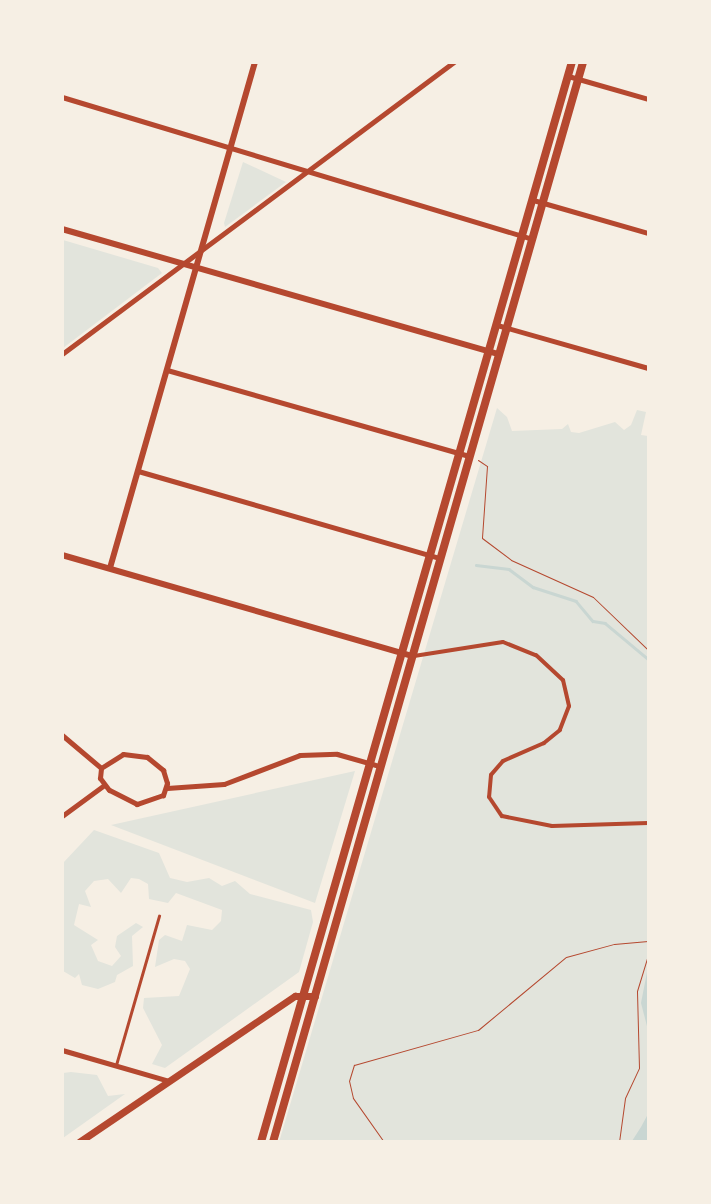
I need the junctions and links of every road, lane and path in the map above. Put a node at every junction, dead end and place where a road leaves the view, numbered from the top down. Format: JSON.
{"nodes":[{"id":1,"x":256,"y":62,"type":"edge"},
{"id":2,"x":454,"y":62,"type":"edge"},
{"id":3,"x":572,"y":62,"type":"edge"},
{"id":4,"x":583,"y":62,"type":"edge"},
{"id":5,"x":568,"y":76,"type":"junction"},
{"id":6,"x":578,"y":79,"type":"junction"},
{"id":7,"x":62,"y":97,"type":"edge"},
{"id":8,"x":648,"y":99,"type":"edge"},
{"id":9,"x":232,"y":146,"type":"junction"},
{"id":10,"x":304,"y":174,"type":"junction"},
{"id":11,"x":533,"y":200,"type":"junction"},
{"id":12,"x":542,"y":203,"type":"junction"},
{"id":13,"x":62,"y":229,"type":"edge"},
{"id":14,"x":648,"y":233,"type":"edge"},
{"id":15,"x":522,"y":237,"type":"junction"},
{"id":16,"x":532,"y":240,"type":"junction"},
{"id":17,"x":200,"y":254,"type":"junction"},
{"id":18,"x":186,"y":264,"type":"junction"},
{"id":19,"x":197,"y":267,"type":"junction"},
{"id":20,"x":497,"y":325,"type":"junction"},
{"id":21,"x":506,"y":328,"type":"junction"},
{"id":22,"x":489,"y":351,"type":"junction"},
{"id":23,"x":62,"y":354,"type":"edge"},
{"id":24,"x":499,"y":354,"type":"junction"},
{"id":25,"x":648,"y":368,"type":"edge"},
{"id":26,"x":167,"y":370,"type":"junction"},
{"id":27,"x":459,"y":454,"type":"junction"},
{"id":28,"x":473,"y":458,"type":"junction"},
{"id":29,"x":138,"y":471,"type":"junction"},
{"id":30,"x":62,"y":555,"type":"edge"},
{"id":31,"x":430,"y":555,"type":"junction"},
{"id":32,"x":440,"y":558,"type":"junction"},
{"id":33,"x":110,"y":568,"type":"junction"},
{"id":34,"x":648,"y":650,"type":"edge"},
{"id":35,"x":401,"y":653,"type":"junction"},
{"id":36,"x":411,"y":656,"type":"junction"},
{"id":37,"x":62,"y":735,"type":"edge"},
{"id":38,"x":370,"y":763,"type":"junction"},
{"id":39,"x":380,"y":766,"type":"junction"},
{"id":40,"x":101,"y":768,"type":"junction"},
{"id":41,"x":104,"y":785,"type":"junction"},
{"id":42,"x":167,"y":788,"type":"junction"},
{"id":43,"x":62,"y":816,"type":"edge"},
{"id":44,"x":648,"y":823,"type":"edge"},
{"id":45,"x":159,"y":916,"type":"dead end"},
{"id":46,"x":648,"y":941,"type":"edge"},
{"id":47,"x":648,"y":956,"type":"edge"},
{"id":48,"x":303,"y":994,"type":"junction"},
{"id":49,"x":315,"y":996,"type":"junction"},
{"id":50,"x":62,"y":1050,"type":"edge"},
{"id":51,"x":116,"y":1065,"type":"junction"},
{"id":52,"x":169,"y":1081,"type":"junction"},
{"id":53,"x":79,"y":1142,"type":"edge"},
{"id":54,"x":261,"y":1142,"type":"edge"},
{"id":55,"x":273,"y":1142,"type":"edge"},
{"id":56,"x":384,"y":1142,"type":"edge"},
{"id":57,"x":619,"y":1142,"type":"edge"}],
"edges":[{"from":1,"to":9,"type":"street"},
{"from":2,"to":10,"type":"street"},
{"from":3,"to":5,"type":"main road"},
{"from":4,"to":6,"type":"main road"},
{"from":5,"to":6,"type":"street"},
{"from":5,"to":11,"type":"main road"},
{"from":6,"to":8,"type":"street"},
{"from":6,"to":12,"type":"main road"},
{"from":7,"to":9,"type":"street"},
{"from":9,"to":10,"type":"street"},
{"from":9,"to":17,"type":"street"},
{"from":10,"to":15,"type":"street"},
{"from":10,"to":17,"type":"street"},
{"from":11,"to":12,"type":"street"},
{"from":11,"to":15,"type":"main road"},
{"from":12,"to":14,"type":"street"},
{"from":12,"to":16,"type":"main road"},
{"from":13,"to":18,"type":"street"},
{"from":15,"to":16,"type":"street"},
{"from":15,"to":20,"type":"main road"},
{"from":16,"to":21,"type":"main road"},
{"from":17,"to":18,"type":"street"},
{"from":17,"to":19,"type":"street"},
{"from":18,"to":19,"type":"street"},
{"from":18,"to":23,"type":"street"},
{"from":19,"to":22,"type":"street"},
{"from":19,"to":26,"type":"street"},
{"from":20,"to":21,"type":"street"},
{"from":20,"to":22,"type":"main road"},
{"from":21,"to":24,"type":"main road"},
{"from":21,"to":25,"type":"street"},
{"from":22,"to":24,"type":"street"},
{"from":22,"to":27,"type":"main road"},
{"from":24,"to":28,"type":"main road"},
{"from":26,"to":27,"type":"street"},
{"from":26,"to":29,"type":"street"},
{"from":27,"to":28,"type":"street"},
{"from":27,"to":31,"type":"main road"},
{"from":28,"to":32,"type":"main road"},
{"from":28,"to":34,"type":"path"},
{"from":29,"to":31,"type":"street"},
{"from":29,"to":33,"type":"street"},
{"from":30,"to":33,"type":"street"},
{"from":31,"to":32,"type":"street"},
{"from":31,"to":35,"type":"main road"},
{"from":32,"to":36,"type":"main road"},
{"from":33,"to":35,"type":"street"},
{"from":35,"to":36,"type":"street"},
{"from":35,"to":38,"type":"main road"},
{"from":36,"to":39,"type":"main road"},
{"from":36,"to":44,"type":"street"},
{"from":37,"to":40,"type":"street"},
{"from":38,"to":39,"type":"street"},
{"from":38,"to":42,"type":"street"},
{"from":38,"to":48,"type":"main road"},
{"from":39,"to":49,"type":"main road"},
{"from":40,"to":41,"type":"street"},
{"from":40,"to":42,"type":"street"},
{"from":41,"to":42,"type":"street"},
{"from":41,"to":43,"type":"street"},
{"from":45,"to":51,"type":"lane"},
{"from":46,"to":56,"type":"path"},
{"from":47,"to":57,"type":"path"},
{"from":48,"to":49,"type":"main road"},
{"from":48,"to":52,"type":"main road"},
{"from":48,"to":54,"type":"main road"},
{"from":49,"to":55,"type":"main road"},
{"from":50,"to":51,"type":"street"},
{"from":51,"to":52,"type":"street"},
{"from":52,"to":53,"type":"main road"}]}
